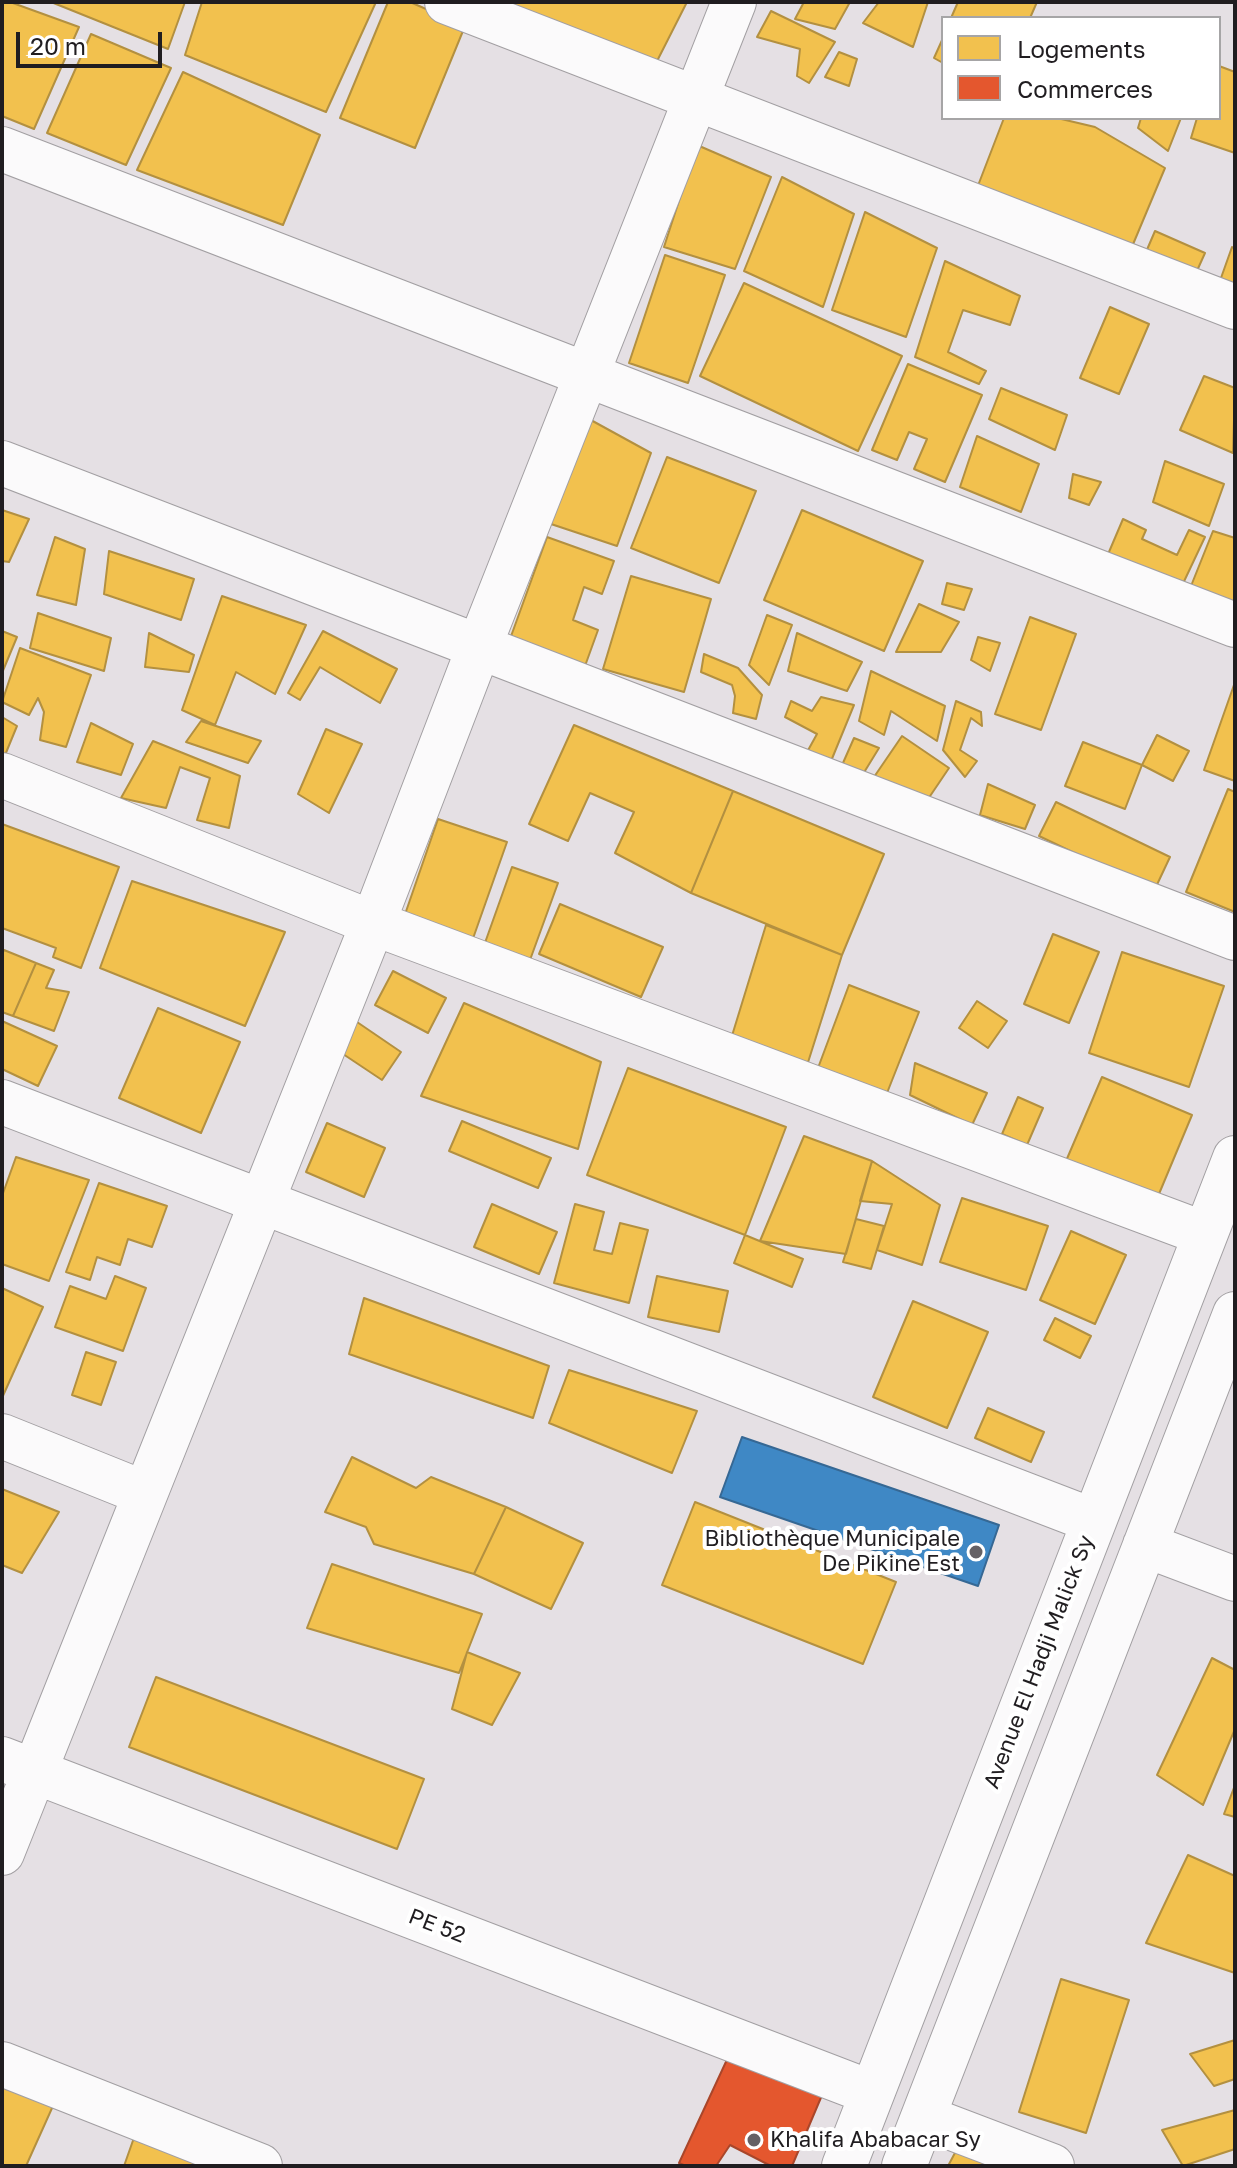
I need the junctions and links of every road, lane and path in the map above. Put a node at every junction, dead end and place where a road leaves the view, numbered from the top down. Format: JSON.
{"nodes":[{"id":1,"x":447,"y":2,"type":"edge"},
{"id":2,"x":734,"y":2,"type":"edge"},
{"id":3,"x":696,"y":99,"type":"junction"},
{"id":4,"x":2,"y":149,"type":"edge"},
{"id":5,"x":1235,"y":307,"type":"edge"},
{"id":6,"x":587,"y":375,"type":"junction"},
{"id":7,"x":2,"y":463,"type":"edge"},
{"id":8,"x":1235,"y":625,"type":"edge"},
{"id":9,"x":479,"y":647,"type":"junction"},
{"id":10,"x":2,"y":775,"type":"edge"},
{"id":11,"x":373,"y":923,"type":"junction"},
{"id":12,"x":1235,"y":938,"type":"edge"},
{"id":13,"x":2,"y":1102,"type":"edge"},
{"id":14,"x":1235,"y":1158,"type":"edge"},
{"id":15,"x":260,"y":1201,"type":"junction"},
{"id":16,"x":1205,"y":1234,"type":"junction"},
{"id":17,"x":1235,"y":1314,"type":"edge"},
{"id":18,"x":2,"y":1436,"type":"edge"},
{"id":19,"x":144,"y":1493,"type":"junction"},
{"id":20,"x":1094,"y":1521,"type":"junction"},
{"id":21,"x":1145,"y":1545,"type":"junction"},
{"id":22,"x":1235,"y":1579,"type":"edge"},
{"id":23,"x":18,"y":1765,"type":"edge"},
{"id":24,"x":2,"y":1853,"type":"edge"},
{"id":25,"x":2,"y":2064,"type":"edge"},
{"id":26,"x":872,"y":2093,"type":"junction"},
{"id":27,"x":923,"y":2117,"type":"junction"},
{"id":28,"x":260,"y":2166,"type":"edge"},
{"id":29,"x":844,"y":2166,"type":"edge"},
{"id":30,"x":904,"y":2166,"type":"edge"},
{"id":31,"x":1052,"y":2166,"type":"edge"}],
"edges":[{"from":1,"to":3,"type":"street"},
{"from":2,"to":3,"type":"street"},
{"from":3,"to":5,"type":"street"},
{"from":3,"to":6,"type":"street"},
{"from":4,"to":6,"type":"street"},
{"from":6,"to":8,"type":"street"},
{"from":6,"to":9,"type":"street"},
{"from":7,"to":9,"type":"street"},
{"from":9,"to":11,"type":"street"},
{"from":9,"to":12,"type":"street"},
{"from":10,"to":11,"type":"street"},
{"from":11,"to":15,"type":"street"},
{"from":11,"to":16,"type":"street"},
{"from":13,"to":15,"type":"street"},
{"from":14,"to":16,"type":"street","name":"Avenue El Hadji Malick Sy"},
{"from":15,"to":19,"type":"street"},
{"from":15,"to":20,"type":"street"},
{"from":16,"to":20,"type":"street","name":"Avenue El Hadji Malick Sy"},
{"from":17,"to":21,"type":"street"},
{"from":18,"to":19,"type":"street"},
{"from":19,"to":23,"type":"street"},
{"from":20,"to":26,"type":"street","name":"Avenue El Hadji Malick Sy"},
{"from":21,"to":22,"type":"street"},
{"from":21,"to":27,"type":"street"},
{"from":23,"to":24,"type":"street"},
{"from":23,"to":26,"type":"street","name":"PE 52"},
{"from":25,"to":28,"type":"street"},
{"from":26,"to":29,"type":"street","name":"Avenue El Hadji Malick Sy"},
{"from":27,"to":30,"type":"street"},
{"from":27,"to":31,"type":"street"}]}
